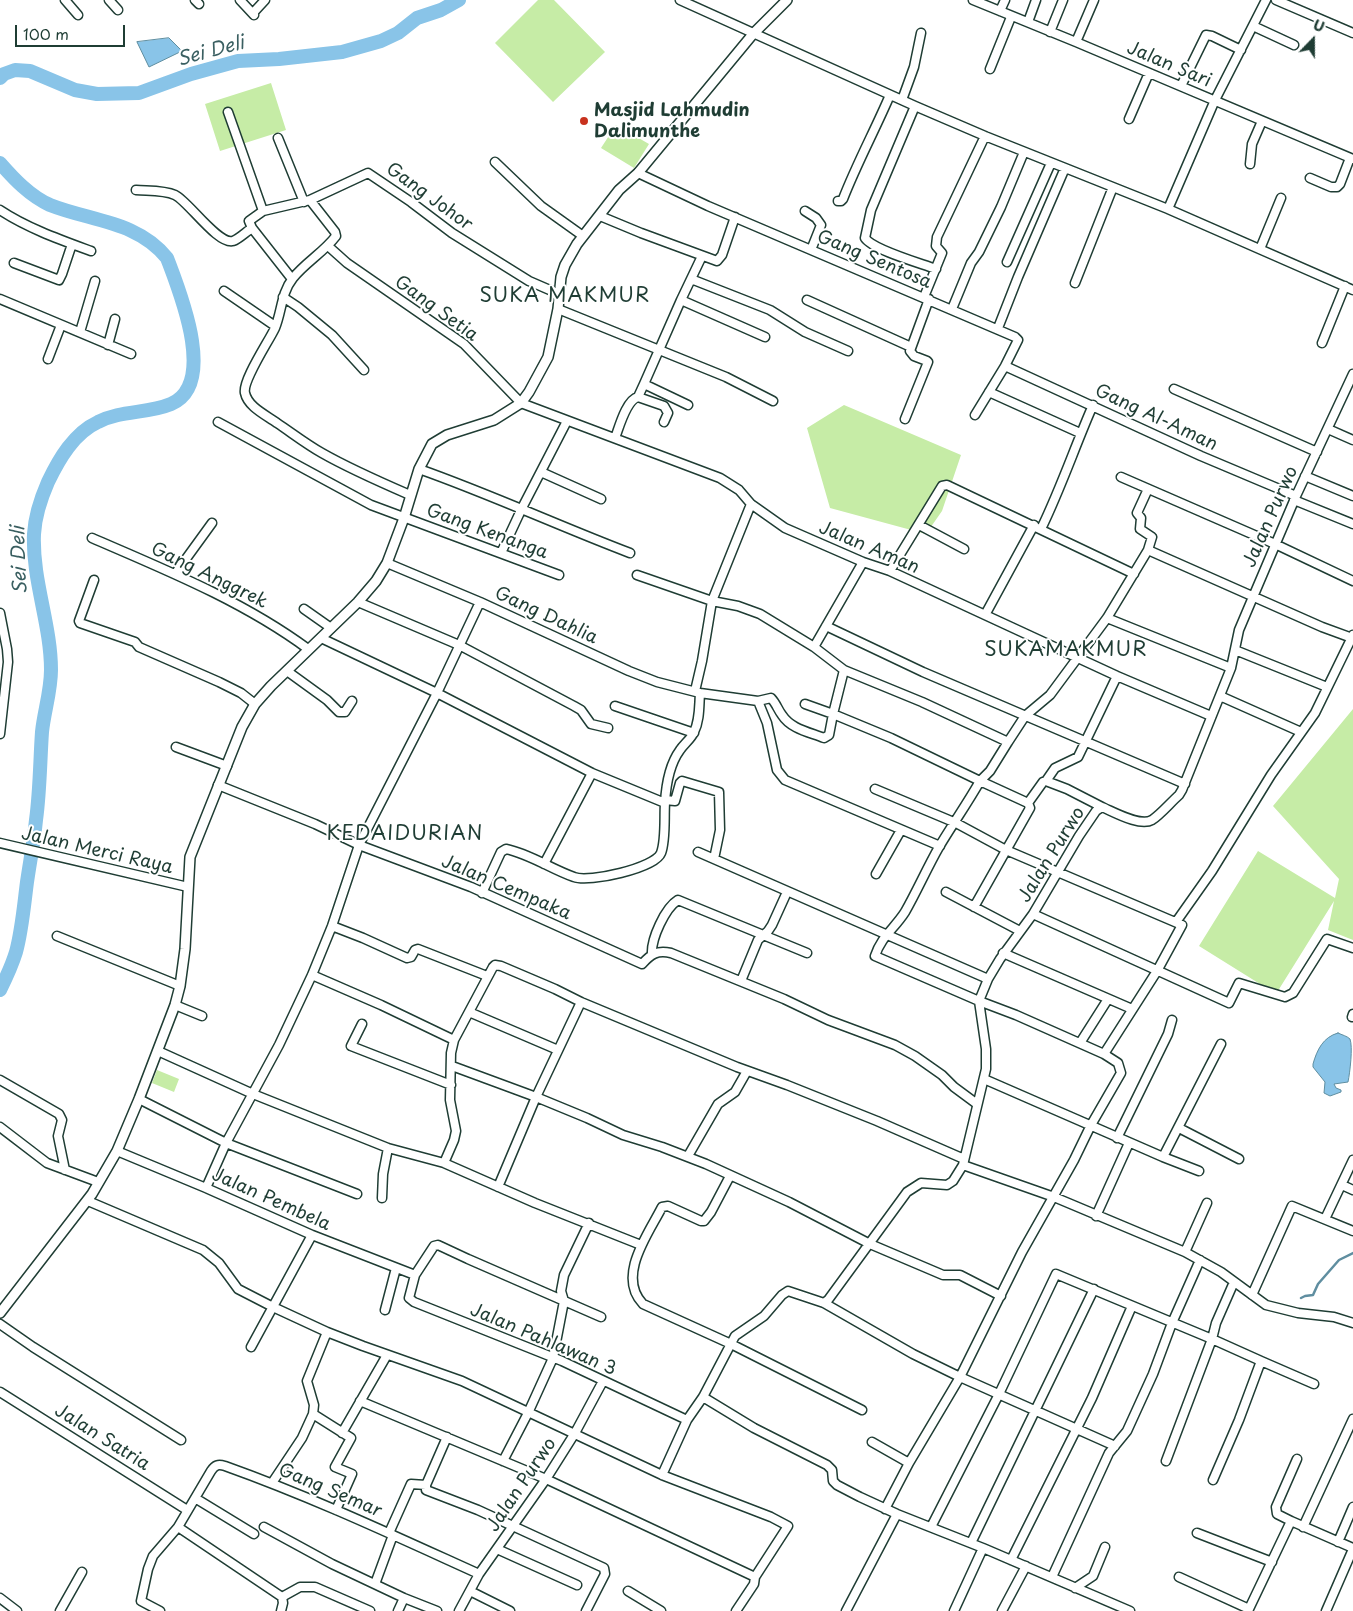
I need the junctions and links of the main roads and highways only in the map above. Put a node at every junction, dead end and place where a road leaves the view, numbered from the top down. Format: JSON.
{"nodes":[{"id":1,"x":787,"y":0,"type":"edge"},
{"id":2,"x":0,"y":1313,"type":"edge"}],
"edges":[{"from":1,"to":2,"type":"main road"}]}
